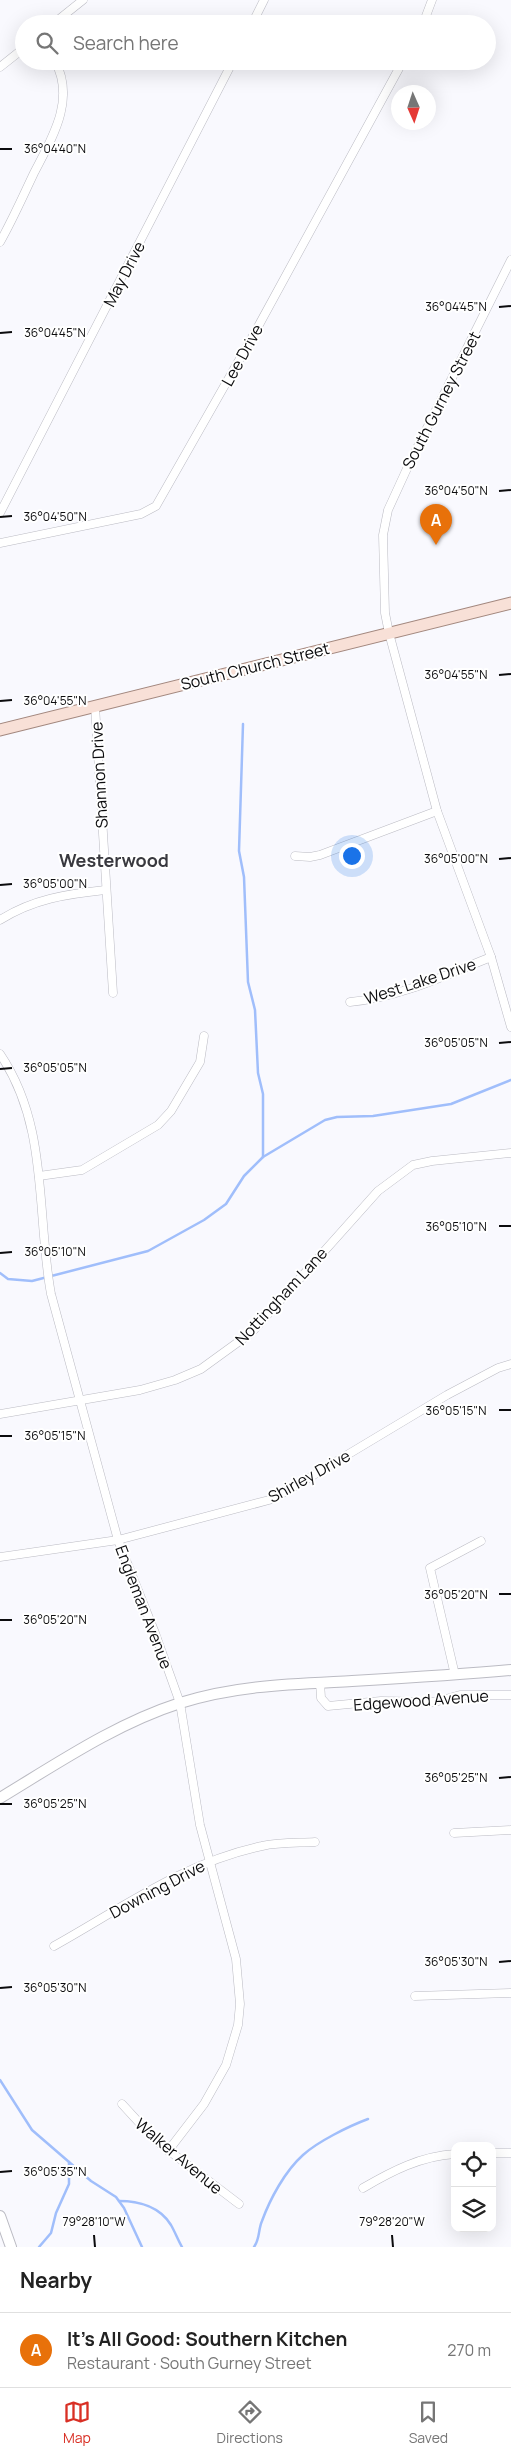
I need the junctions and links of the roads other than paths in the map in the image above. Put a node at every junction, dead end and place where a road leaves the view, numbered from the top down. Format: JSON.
{"nodes":[{"id":1,"x":83,"y":0,"type":"edge"},
{"id":2,"x":264,"y":0,"type":"edge"},
{"id":3,"x":432,"y":0,"type":"edge"},
{"id":4,"x":64,"y":15,"type":"edge"},
{"id":5,"x":256,"y":15,"type":"edge"},
{"id":6,"x":426,"y":15,"type":"edge"},
{"id":7,"x":15,"y":55,"type":"edge"},
{"id":8,"x":0,"y":67,"type":"edge"},
{"id":9,"x":60,"y":70,"type":"edge"},
{"id":10,"x":228,"y":70,"type":"edge"},
{"id":11,"x":398,"y":70,"type":"edge"},
{"id":12,"x":0,"y":242,"type":"edge"},
{"id":13,"x":511,"y":260,"type":"edge"},
{"id":14,"x":0,"y":513,"type":"edge"},
{"id":15,"x":0,"y":543,"type":"edge"},
{"id":16,"x":511,"y":603,"type":"edge"},
{"id":17,"x":389,"y":633,"type":"junction"},
{"id":18,"x":95,"y":706,"type":"junction"},
{"id":19,"x":0,"y":730,"type":"edge"},
{"id":20,"x":437,"y":811,"type":"junction"},
{"id":21,"x":295,"y":856,"type":"dead end"},
{"id":22,"x":105,"y":890,"type":"junction"},
{"id":23,"x":0,"y":920,"type":"edge"},
{"id":24,"x":491,"y":957,"type":"junction"},
{"id":25,"x":113,"y":993,"type":"dead end"},
{"id":26,"x":350,"y":1002,"type":"dead end"},
{"id":27,"x":511,"y":1027,"type":"edge"},
{"id":28,"x":204,"y":1036,"type":"dead end"},
{"id":29,"x":0,"y":1054,"type":"edge"},
{"id":30,"x":511,"y":1152,"type":"edge"},
{"id":31,"x":39,"y":1176,"type":"junction"},
{"id":32,"x":511,"y":1364,"type":"edge"},
{"id":33,"x":79,"y":1402,"type":"junction"},
{"id":34,"x":0,"y":1414,"type":"edge"},
{"id":35,"x":118,"y":1540,"type":"junction"},
{"id":36,"x":481,"y":1541,"type":"dead end"},
{"id":37,"x":0,"y":1557,"type":"edge"},
{"id":38,"x":511,"y":1670,"type":"edge"},
{"id":39,"x":455,"y":1675,"type":"junction"},
{"id":40,"x":320,"y":1682,"type":"junction"},
{"id":41,"x":511,"y":1695,"type":"edge"},
{"id":42,"x":180,"y":1703,"type":"junction"},
{"id":43,"x":0,"y":1798,"type":"edge"},
{"id":44,"x":511,"y":1830,"type":"edge"},
{"id":45,"x":454,"y":1833,"type":"dead end"},
{"id":46,"x":315,"y":1842,"type":"dead end"},
{"id":47,"x":209,"y":1861,"type":"junction"},
{"id":48,"x":54,"y":1946,"type":"dead end"},
{"id":49,"x":511,"y":1993,"type":"edge"},
{"id":50,"x":415,"y":1996,"type":"dead end"},
{"id":51,"x":122,"y":2104,"type":"dead end"},
{"id":52,"x":168,"y":2151,"type":"junction"},
{"id":53,"x":496,"y":2153,"type":"edge"},
{"id":54,"x":511,"y":2153,"type":"edge"},
{"id":55,"x":451,"y":2155,"type":"edge"},
{"id":56,"x":363,"y":2188,"type":"dead end"},
{"id":57,"x":239,"y":2204,"type":"dead end"},
{"id":58,"x":0,"y":2216,"type":"edge"},
{"id":59,"x":11,"y":2247,"type":"edge"}],
"edges":[{"from":1,"to":4,"type":"street"},
{"from":2,"to":5,"type":"street"},
{"from":3,"to":6,"type":"street"},
{"from":7,"to":8,"type":"street"},
{"from":9,"to":12,"type":"street"},
{"from":10,"to":14,"type":"street","name":"May Drive"},
{"from":11,"to":15,"type":"street","name":"Lee Drive"},
{"from":13,"to":17,"type":"street","name":"South Gurney Street"},
{"from":16,"to":17,"type":"main road","name":"South Church Street"},
{"from":17,"to":18,"type":"main road","name":"South Church Street"},
{"from":17,"to":20,"type":"street","name":"South Gurney Street"},
{"from":18,"to":19,"type":"main road","name":"South Church Street"},
{"from":18,"to":22,"type":"street","name":"Shannon Drive"},
{"from":20,"to":21,"type":"street"},
{"from":20,"to":24,"type":"street","name":"South Gurney Street"},
{"from":22,"to":23,"type":"street"},
{"from":22,"to":25,"type":"street","name":"Shannon Drive"},
{"from":24,"to":26,"type":"street","name":"West Lake Drive"},
{"from":24,"to":27,"type":"street","name":"South Gurney Street"},
{"from":28,"to":31,"type":"street"},
{"from":29,"to":31,"type":"street","name":"Engleman Avenue"},
{"from":30,"to":33,"type":"street","name":"Nottingham Lane"},
{"from":31,"to":33,"type":"street","name":"Engleman Avenue"},
{"from":32,"to":35,"type":"street","name":"Shirley Drive"},
{"from":33,"to":34,"type":"street","name":"Nottingham Lane"},
{"from":33,"to":35,"type":"street","name":"Engleman Avenue"},
{"from":35,"to":37,"type":"street","name":"Shirley Drive"},
{"from":35,"to":42,"type":"street","name":"Engleman Avenue"},
{"from":36,"to":39,"type":"street"},
{"from":38,"to":39,"type":"street","name":"Edgewood Avenue"},
{"from":39,"to":40,"type":"street","name":"Edgewood Avenue"},
{"from":40,"to":41,"type":"street","name":"Edgewood Avenue"},
{"from":40,"to":42,"type":"street","name":"Edgewood Avenue"},
{"from":42,"to":43,"type":"street","name":"Edgewood Avenue"},
{"from":42,"to":47,"type":"street","name":"Engleman Avenue"},
{"from":44,"to":45,"type":"street"},
{"from":46,"to":47,"type":"street","name":"Downing Drive"},
{"from":47,"to":48,"type":"street","name":"Downing Drive"},
{"from":47,"to":52,"type":"street","name":"Engleman Avenue"},
{"from":49,"to":50,"type":"street"},
{"from":51,"to":52,"type":"street","name":"Walker Avenue"},
{"from":52,"to":57,"type":"street","name":"Walker Avenue"},
{"from":53,"to":54,"type":"street"},
{"from":55,"to":56,"type":"street"},
{"from":58,"to":59,"type":"street"}]}
